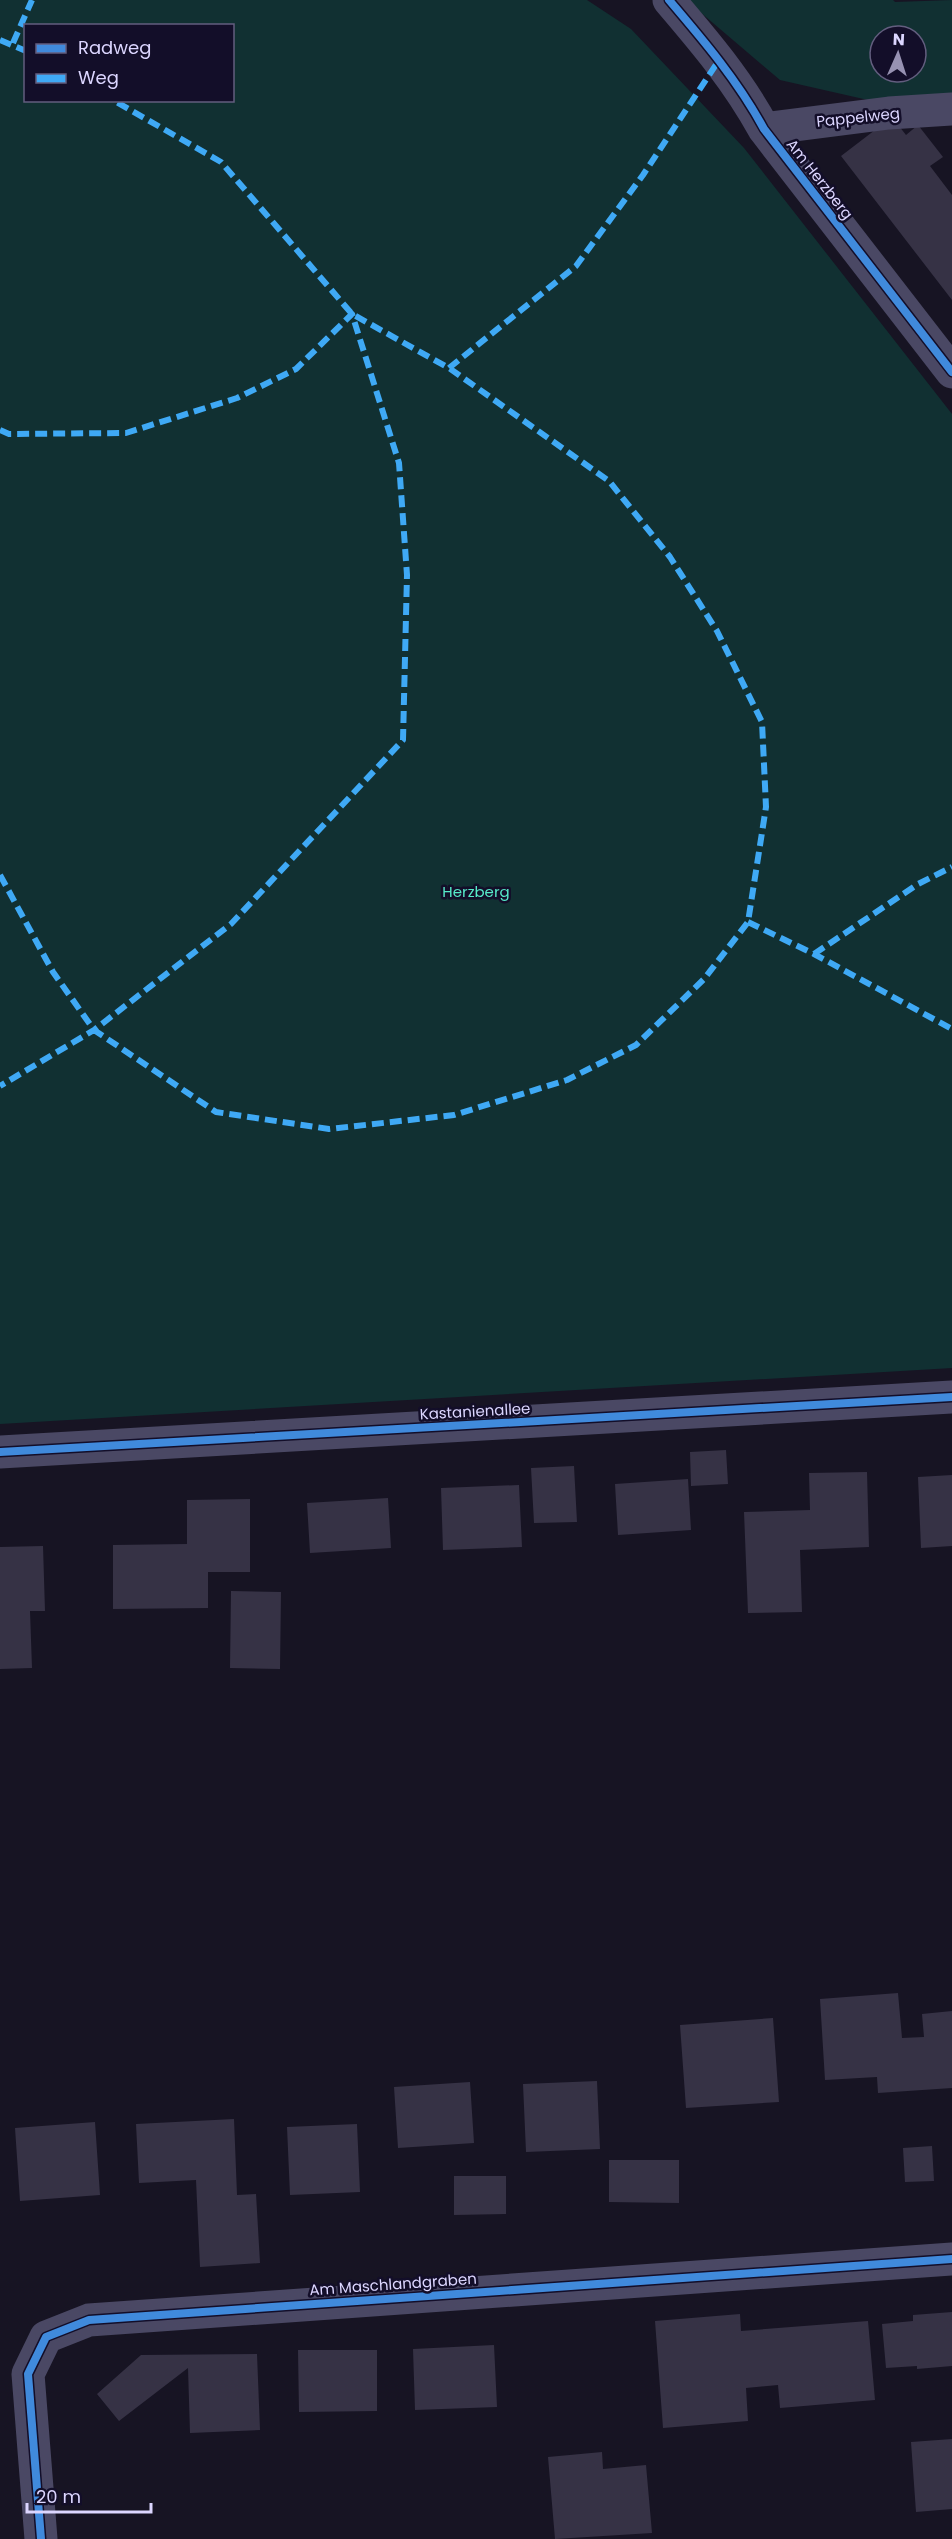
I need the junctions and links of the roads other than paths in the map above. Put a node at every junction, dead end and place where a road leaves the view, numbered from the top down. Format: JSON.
{"nodes":[{"id":1,"x":669,"y":0,"type":"edge"},
{"id":2,"x":952,"y":109,"type":"edge"},
{"id":3,"x":764,"y":129,"type":"junction"},
{"id":4,"x":952,"y":372,"type":"edge"},
{"id":5,"x":952,"y":1397,"type":"edge"},
{"id":6,"x":0,"y":1452,"type":"edge"},
{"id":7,"x":952,"y":2259,"type":"edge"},
{"id":8,"x":41,"y":2539,"type":"edge"}],
"edges":[{"from":1,"to":3,"type":"street","name":"Am Herzberg"},
{"from":2,"to":3,"type":"street","name":"Pappelweg"},
{"from":3,"to":4,"type":"street","name":"Am Herzberg"},
{"from":5,"to":6,"type":"street","name":"Kastanienallee"},
{"from":7,"to":8,"type":"street","name":"Am Maschlandgraben"}]}
